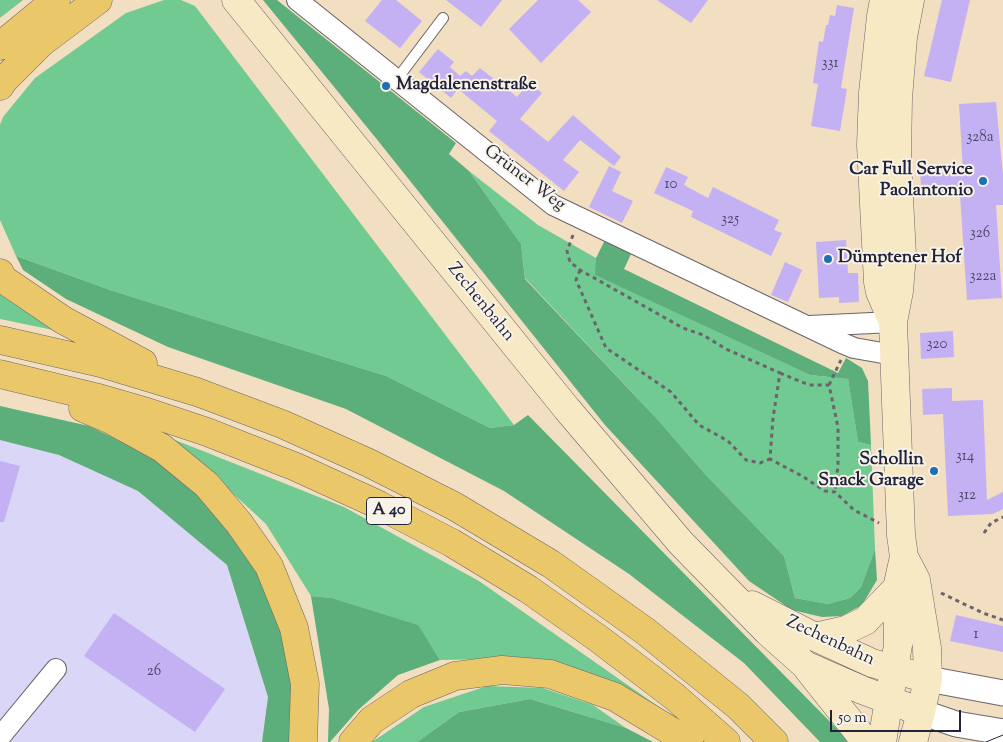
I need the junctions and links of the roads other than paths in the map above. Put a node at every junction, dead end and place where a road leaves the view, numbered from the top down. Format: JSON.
{"nodes":[{"id":1,"x":56,"y":0,"type":"edge"},
{"id":2,"x":98,"y":0,"type":"edge"},
{"id":3,"x":236,"y":0,"type":"edge"},
{"id":4,"x":297,"y":0,"type":"edge"},
{"id":5,"x":884,"y":0,"type":"edge"},
{"id":6,"x":910,"y":0,"type":"edge"},
{"id":7,"x":443,"y":18,"type":"dead end"},
{"id":8,"x":0,"y":46,"type":"edge"},
{"id":9,"x":397,"y":79,"type":"junction"},
{"id":10,"x":0,"y":86,"type":"edge"},
{"id":11,"x":0,"y":274,"type":"edge"},
{"id":12,"x":893,"y":322,"type":"junction"},
{"id":13,"x":807,"y":326,"type":"junction"},
{"id":14,"x":0,"y":340,"type":"edge"},
{"id":15,"x":894,"y":355,"type":"junction"},
{"id":16,"x":2,"y":374,"type":"edge"},
{"id":17,"x":197,"y":392,"type":"junction"},
{"id":18,"x":904,"y":565,"type":"junction"},
{"id":19,"x":735,"y":597,"type":"junction"},
{"id":20,"x":816,"y":638,"type":"junction"},
{"id":21,"x":805,"y":665,"type":"junction"},
{"id":22,"x":56,"y":669,"type":"dead end"},
{"id":23,"x":894,"y":670,"type":"junction"},
{"id":24,"x":928,"y":679,"type":"junction"},
{"id":25,"x":1003,"y":693,"type":"edge"},
{"id":26,"x":889,"y":700,"type":"junction"},
{"id":27,"x":921,"y":712,"type":"junction"},
{"id":28,"x":1003,"y":732,"type":"edge"},
{"id":29,"x":0,"y":737,"type":"edge"},
{"id":30,"x":303,"y":742,"type":"edge"},
{"id":31,"x":353,"y":742,"type":"edge"},
{"id":32,"x":688,"y":742,"type":"edge"},
{"id":33,"x":726,"y":742,"type":"edge"},
{"id":34,"x":774,"y":742,"type":"edge"},
{"id":35,"x":866,"y":742,"type":"edge"},
{"id":36,"x":882,"y":742,"type":"edge"},
{"id":37,"x":913,"y":742,"type":"edge"}],
"edges":[{"from":1,"to":8,"type":"highway"},
{"from":2,"to":10,"type":"highway"},
{"from":3,"to":19,"type":"main road","name":"Zechenbahn"},
{"from":4,"to":9,"type":"street","name":"Grüner Weg"},
{"from":5,"to":12,"type":"main road"},
{"from":6,"to":12,"type":"main road"},
{"from":7,"to":9,"type":"lane"},
{"from":9,"to":13,"type":"street","name":"Grüner Weg"},
{"from":11,"to":17,"type":"highway"},
{"from":12,"to":13,"type":"street","name":"Grüner Weg"},
{"from":12,"to":15,"type":"main road"},
{"from":13,"to":15,"type":"street","name":"Grüner Weg"},
{"from":14,"to":17,"type":"highway","number":"A 40"},
{"from":15,"to":18,"type":"main road"},
{"from":16,"to":30,"type":"highway"},
{"from":16,"to":33,"type":"highway","number":"A 40"},
{"from":17,"to":34,"type":"highway","number":"A 40"},
{"from":18,"to":20,"type":"main road"},
{"from":18,"to":23,"type":"main road"},
{"from":18,"to":24,"type":"main road"},
{"from":19,"to":20,"type":"main road","name":"Zechenbahn"},
{"from":19,"to":21,"type":"main road","name":"Zechenbahn"},
{"from":20,"to":23,"type":"main road","name":"Zechenbahn"},
{"from":21,"to":26,"type":"main road","name":"Zechenbahn"},
{"from":21,"to":35,"type":"main road"},
{"from":22,"to":29,"type":"street"},
{"from":23,"to":24,"type":"main road","name":"Zechenbahn"},
{"from":23,"to":26,"type":"main road"},
{"from":24,"to":25,"type":"street"},
{"from":24,"to":27,"type":"main road"},
{"from":26,"to":27,"type":"main road","name":"Zechenbahn"},
{"from":26,"to":36,"type":"main road"},
{"from":27,"to":28,"type":"street"},
{"from":27,"to":37,"type":"main road"},
{"from":31,"to":32,"type":"highway"}]}
